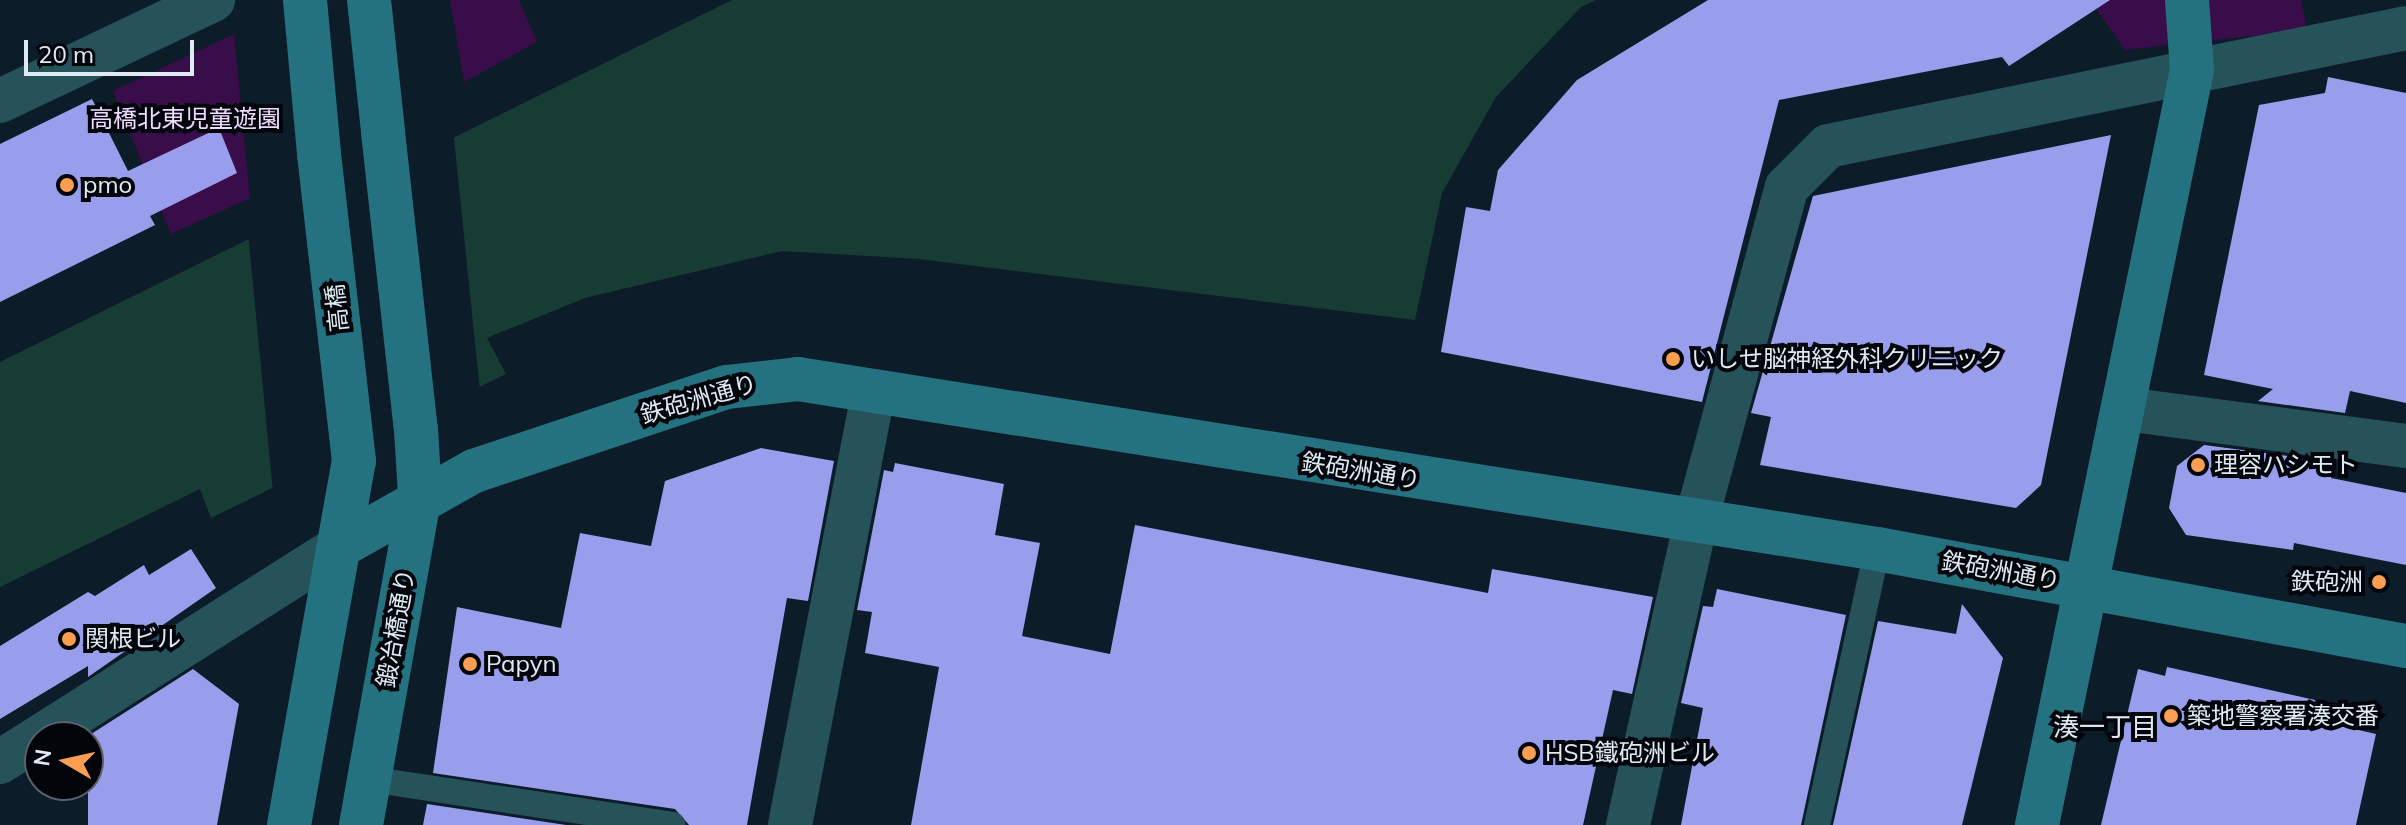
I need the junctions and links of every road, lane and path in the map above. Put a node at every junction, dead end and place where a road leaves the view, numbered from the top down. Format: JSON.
{"nodes":[{"id":1,"x":213,"y":0,"type":"edge"},
{"id":2,"x":305,"y":0,"type":"edge"},
{"id":3,"x":369,"y":0,"type":"edge"},
{"id":4,"x":2187,"y":0,"type":"edge"},
{"id":5,"x":2406,"y":28,"type":"edge"},
{"id":6,"x":2192,"y":70,"type":"junction"},
{"id":7,"x":0,"y":101,"type":"edge"},
{"id":8,"x":873,"y":393,"type":"junction"},
{"id":9,"x":2125,"y":409,"type":"junction"},
{"id":10,"x":2406,"y":446,"type":"edge"},
{"id":11,"x":420,"y":495,"type":"junction"},
{"id":12,"x":1696,"y":521,"type":"junction"},
{"id":13,"x":342,"y":545,"type":"junction"},
{"id":14,"x":1877,"y":549,"type":"junction"},
{"id":15,"x":2087,"y":587,"type":"junction"},
{"id":16,"x":2406,"y":646,"type":"edge"},
{"id":17,"x":0,"y":762,"type":"edge"},
{"id":18,"x":369,"y":779,"type":"junction"},
{"id":19,"x":289,"y":825,"type":"edge"},
{"id":20,"x":361,"y":825,"type":"edge"},
{"id":21,"x":673,"y":825,"type":"edge"},
{"id":22,"x":790,"y":825,"type":"edge"},
{"id":23,"x":1628,"y":825,"type":"edge"},
{"id":24,"x":1817,"y":825,"type":"edge"},
{"id":25,"x":2037,"y":825,"type":"edge"}],
"edges":[{"from":1,"to":7,"type":"street"},
{"from":2,"to":13,"type":"street","name":"高橋","bridge":true},
{"from":3,"to":11,"type":"street","name":"鍛冶橋通り","bridge":true},
{"from":4,"to":6,"type":"street"},
{"from":5,"to":6,"type":"street"},
{"from":6,"to":9,"type":"street"},
{"from":6,"to":12,"type":"street"},
{"from":8,"to":11,"type":"street","name":"鉄砲洲通り"},
{"from":8,"to":12,"type":"street","name":"鉄砲洲通り"},
{"from":8,"to":22,"type":"street"},
{"from":9,"to":10,"type":"street"},
{"from":9,"to":15,"type":"street"},
{"from":11,"to":13,"type":"street","name":"鉄砲洲通り"},
{"from":11,"to":18,"type":"street","name":"鍛冶橋通り"},
{"from":12,"to":14,"type":"street","name":"鉄砲洲通り"},
{"from":12,"to":23,"type":"street"},
{"from":13,"to":17,"type":"street"},
{"from":13,"to":19,"type":"street"},
{"from":14,"to":15,"type":"street","name":"鉄砲洲通り"},
{"from":14,"to":24,"type":"lane"},
{"from":15,"to":16,"type":"street","name":"鉄砲洲通り"},
{"from":15,"to":25,"type":"street"},
{"from":18,"to":20,"type":"street","name":"鍛冶橋通り"},
{"from":18,"to":21,"type":"lane"}]}
